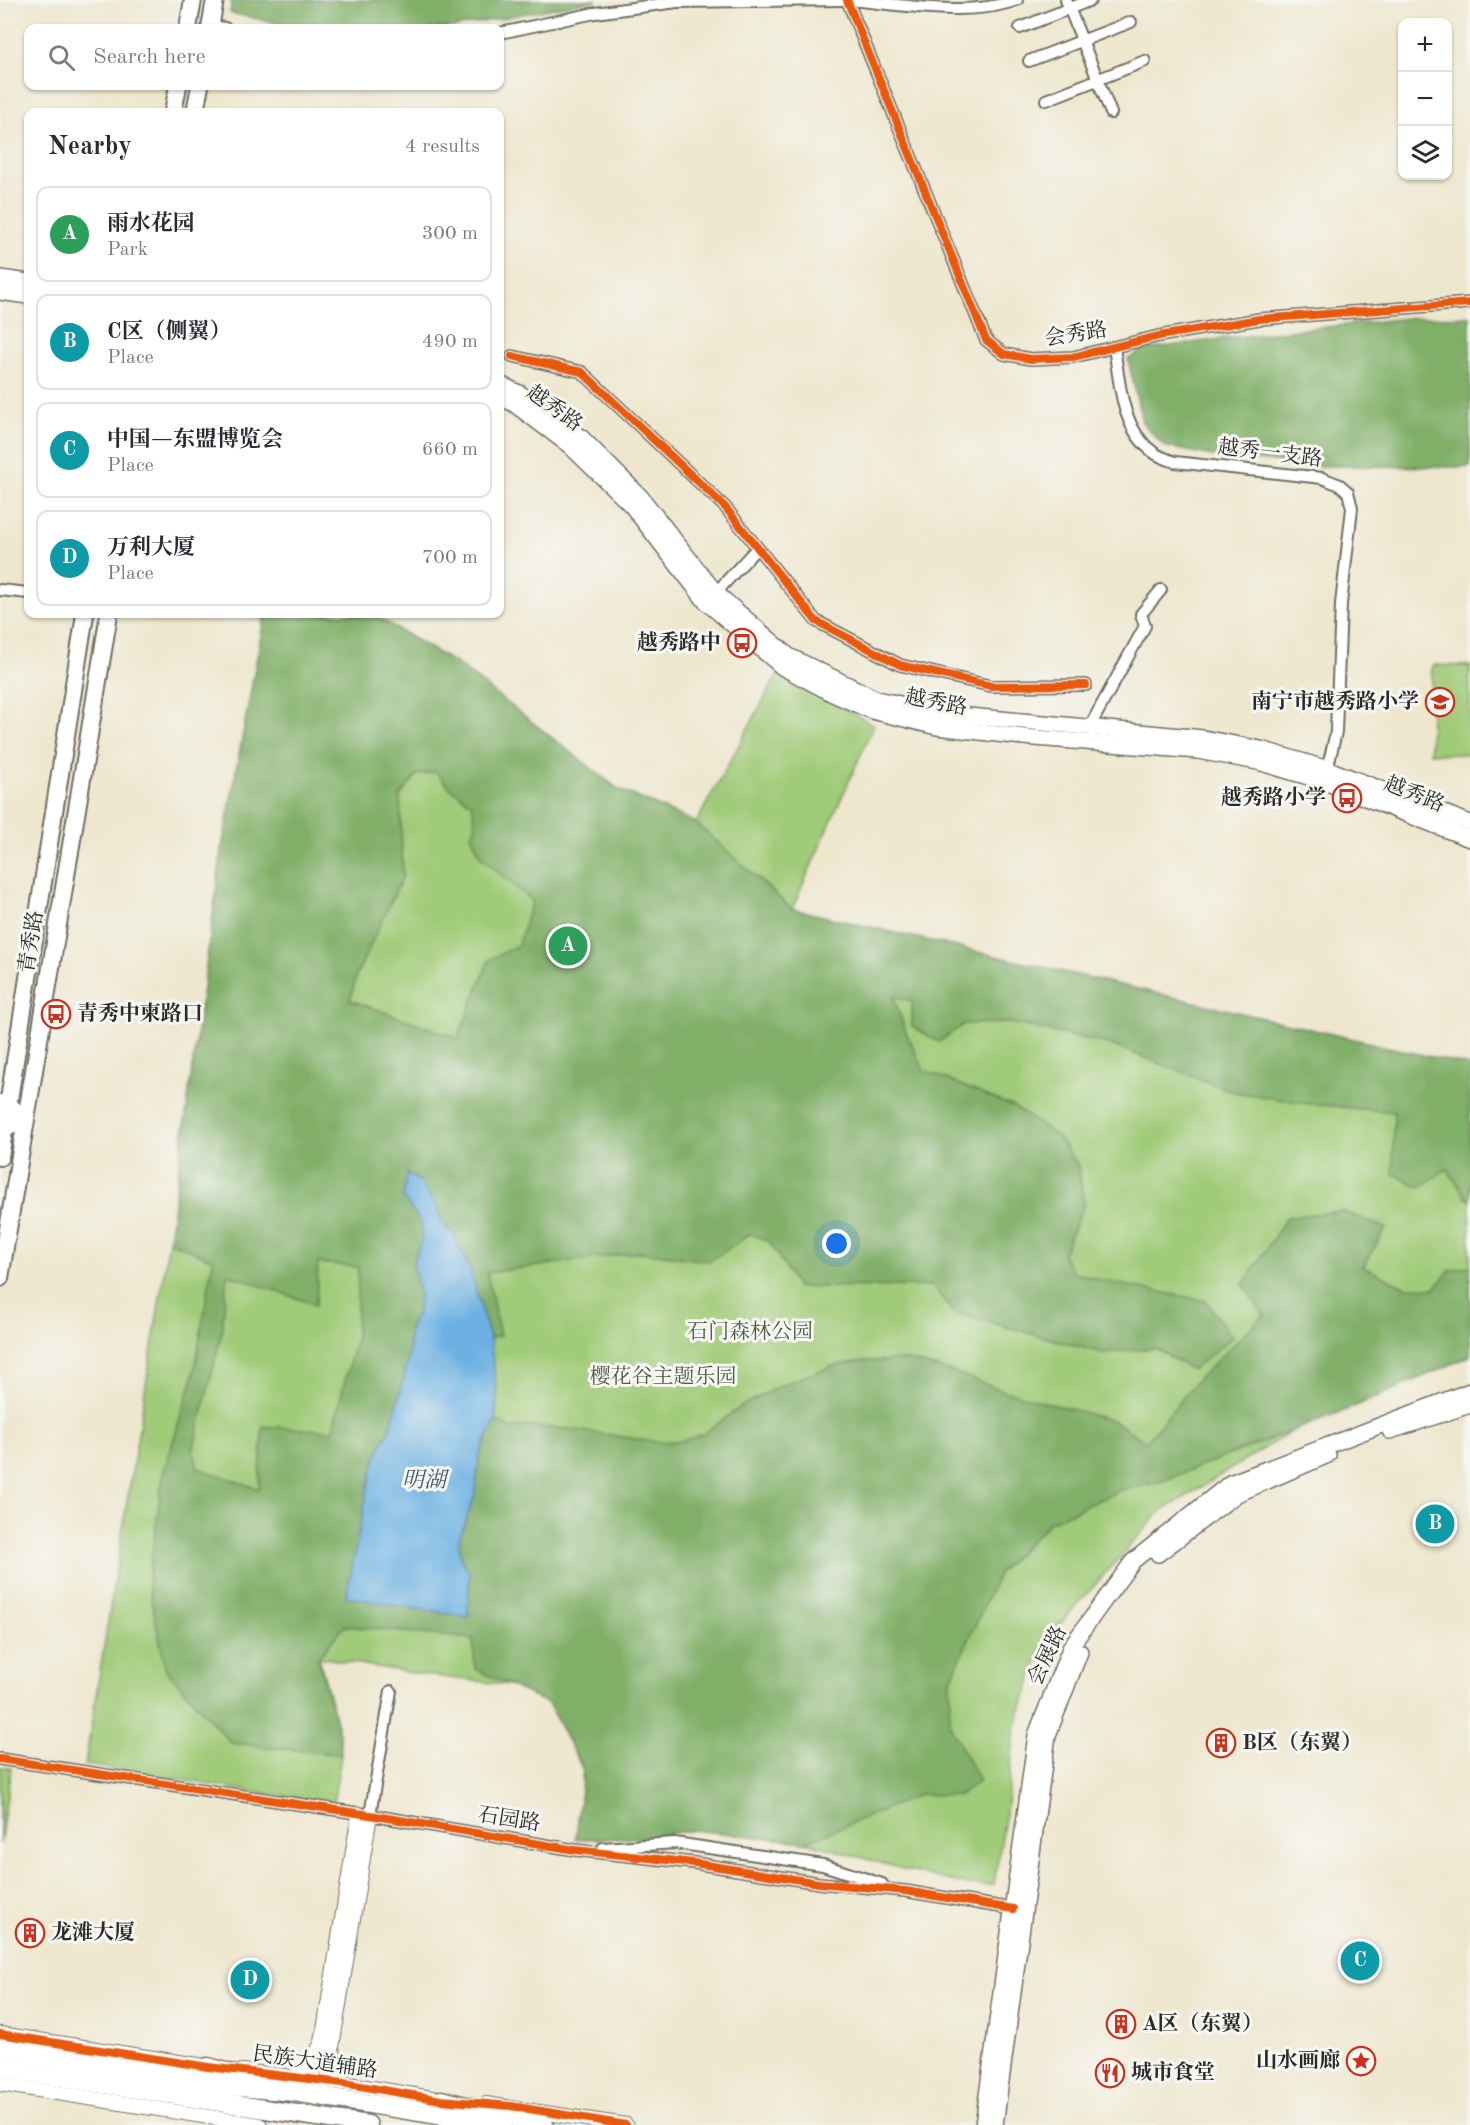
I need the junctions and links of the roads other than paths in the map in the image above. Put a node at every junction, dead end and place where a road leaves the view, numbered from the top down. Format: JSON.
{"nodes":[{"id":1,"x":193,"y":0,"type":"edge"},
{"id":2,"x":215,"y":0,"type":"edge"},
{"id":3,"x":843,"y":0,"type":"edge"},
{"id":4,"x":848,"y":0,"type":"edge"},
{"id":5,"x":1017,"y":0,"type":"edge"},
{"id":6,"x":1091,"y":0,"type":"edge"},
{"id":7,"x":1068,"y":4,"type":"edge"},
{"id":8,"x":1131,"y":22,"type":"dead end"},
{"id":9,"x":189,"y":24,"type":"edge"},
{"id":10,"x":215,"y":24,"type":"edge"},
{"id":11,"x":1020,"y":28,"type":"dead end"},
{"id":12,"x":504,"y":32,"type":"edge"},
{"id":13,"x":1082,"y":40,"type":"junction"},
{"id":14,"x":1029,"y":61,"type":"dead end"},
{"id":15,"x":1145,"y":61,"type":"dead end"},
{"id":16,"x":1098,"y":80,"type":"junction"},
{"id":17,"x":177,"y":90,"type":"edge"},
{"id":18,"x":199,"y":90,"type":"edge"},
{"id":19,"x":1046,"y":100,"type":"dead end"},
{"id":20,"x":174,"y":108,"type":"edge"},
{"id":21,"x":196,"y":108,"type":"edge"},
{"id":22,"x":1111,"y":113,"type":"dead end"},
{"id":23,"x":0,"y":278,"type":"edge"},
{"id":24,"x":24,"y":281,"type":"edge"},
{"id":25,"x":0,"y":292,"type":"edge"},
{"id":26,"x":24,"y":295,"type":"edge"},
{"id":27,"x":1470,"y":303,"type":"edge"},
{"id":28,"x":1114,"y":347,"type":"junction"},
{"id":29,"x":512,"y":356,"type":"dead end"},
{"id":30,"x":504,"y":386,"type":"edge"},
{"id":31,"x":504,"y":399,"type":"edge"},
{"id":32,"x":757,"y":548,"type":"junction"},
{"id":33,"x":0,"y":590,"type":"edge"},
{"id":34,"x":1161,"y":590,"type":"dead end"},
{"id":35,"x":24,"y":593,"type":"edge"},
{"id":36,"x":711,"y":597,"type":"junction"},
{"id":37,"x":84,"y":618,"type":"edge"},
{"id":38,"x":108,"y":618,"type":"edge"},
{"id":39,"x":1086,"y":685,"type":"dead end"},
{"id":40,"x":1089,"y":728,"type":"junction"},
{"id":41,"x":1326,"y":775,"type":"junction"},
{"id":42,"x":1470,"y":823,"type":"edge"},
{"id":43,"x":1470,"y":839,"type":"edge"},
{"id":44,"x":4,"y":1102,"type":"edge"},
{"id":45,"x":26,"y":1120,"type":"junction"},
{"id":46,"x":2,"y":1129,"type":"edge"},
{"id":47,"x":0,"y":1157,"type":"edge"},
{"id":48,"x":0,"y":1278,"type":"edge"},
{"id":49,"x":1470,"y":1391,"type":"edge"},
{"id":50,"x":1470,"y":1405,"type":"edge"},
{"id":51,"x":391,"y":1691,"type":"dead end"},
{"id":52,"x":0,"y":1759,"type":"edge"},
{"id":53,"x":365,"y":1815,"type":"junction"},
{"id":54,"x":576,"y":1850,"type":"junction"},
{"id":55,"x":905,"y":1891,"type":"junction"},
{"id":56,"x":1013,"y":1909,"type":"junction"},
{"id":57,"x":0,"y":2034,"type":"edge"},
{"id":58,"x":0,"y":2050,"type":"edge"},
{"id":59,"x":208,"y":2067,"type":"joint"},
{"id":60,"x":0,"y":2068,"type":"edge"},
{"id":61,"x":0,"y":2084,"type":"edge"},
{"id":62,"x":343,"y":2084,"type":"junction"},
{"id":63,"x":295,"y":2085,"type":"junction"},
{"id":64,"x":441,"y":2100,"type":"junction"},
{"id":65,"x":260,"y":2125,"type":"edge"},
{"id":66,"x":368,"y":2125,"type":"edge"},
{"id":67,"x":501,"y":2125,"type":"edge"},
{"id":68,"x":544,"y":2125,"type":"edge"},
{"id":69,"x":626,"y":2125,"type":"edge"},
{"id":70,"x":983,"y":2125,"type":"edge"},
{"id":71,"x":995,"y":2125,"type":"edge"}],
"edges":[{"from":1,"to":9,"type":"main road"},
{"from":2,"to":10,"type":"main road"},
{"from":3,"to":12,"type":"street"},
{"from":4,"to":5,"type":"street"},
{"from":4,"to":28,"type":"street","name":"会秀路"},
{"from":6,"to":7,"type":"street"},
{"from":7,"to":11,"type":"street"},
{"from":7,"to":13,"type":"street"},
{"from":8,"to":13,"type":"street"},
{"from":13,"to":14,"type":"street"},
{"from":13,"to":16,"type":"street"},
{"from":15,"to":16,"type":"street"},
{"from":16,"to":19,"type":"street"},
{"from":16,"to":22,"type":"street"},
{"from":17,"to":20,"type":"main road"},
{"from":18,"to":21,"type":"main road"},
{"from":23,"to":24,"type":"main road"},
{"from":25,"to":26,"type":"main road"},
{"from":27,"to":28,"type":"street","name":"会秀路"},
{"from":28,"to":41,"type":"street","name":"越秀一支路"},
{"from":29,"to":32,"type":"street"},
{"from":30,"to":36,"type":"main road","name":"越秀路"},
{"from":31,"to":36,"type":"main road","name":"越秀路"},
{"from":32,"to":36,"type":"street"},
{"from":32,"to":39,"type":"street"},
{"from":33,"to":35,"type":"street"},
{"from":34,"to":40,"type":"street"},
{"from":36,"to":40,"type":"main road","name":"越秀路"},
{"from":36,"to":41,"type":"main road","name":"越秀路"},
{"from":37,"to":44,"type":"main road","name":"青秀路"},
{"from":38,"to":45,"type":"main road","name":"青秀路"},
{"from":40,"to":41,"type":"main road","name":"越秀路"},
{"from":41,"to":42,"type":"main road","name":"越秀路"},
{"from":41,"to":43,"type":"main road","name":"越秀路"},
{"from":44,"to":45,"type":"street"},
{"from":44,"to":46,"type":"main road","name":"青秀路"},
{"from":45,"to":46,"type":"street"},
{"from":45,"to":48,"type":"main road","name":"青秀路"},
{"from":46,"to":47,"type":"main road","name":"青秀路"},
{"from":49,"to":56,"type":"main road","name":"会展路"},
{"from":50,"to":71,"type":"main road","name":"会展路"},
{"from":51,"to":53,"type":"street"},
{"from":52,"to":53,"type":"street","name":"石园路"},
{"from":53,"to":54,"type":"street","name":"石园路"},
{"from":53,"to":62,"type":"street"},
{"from":53,"to":63,"type":"street"},
{"from":54,"to":55,"type":"street","name":"石园路"},
{"from":54,"to":55,"type":"street","name":"石园路"},
{"from":55,"to":56,"type":"street","name":"石园路"},
{"from":56,"to":70,"type":"main road","name":"会展路"},
{"from":57,"to":59,"type":"street"},
{"from":58,"to":63,"type":"highway"},
{"from":59,"to":63,"type":"highway"},
{"from":60,"to":66,"type":"highway"},
{"from":61,"to":65,"type":"street"},
{"from":62,"to":63,"type":"street","name":"民族大道辅路"},
{"from":62,"to":64,"type":"street","name":"民族大道辅路"},
{"from":63,"to":67,"type":"highway"},
{"from":64,"to":68,"type":"highway"},
{"from":64,"to":69,"type":"street","name":"民族大道辅路"}]}
